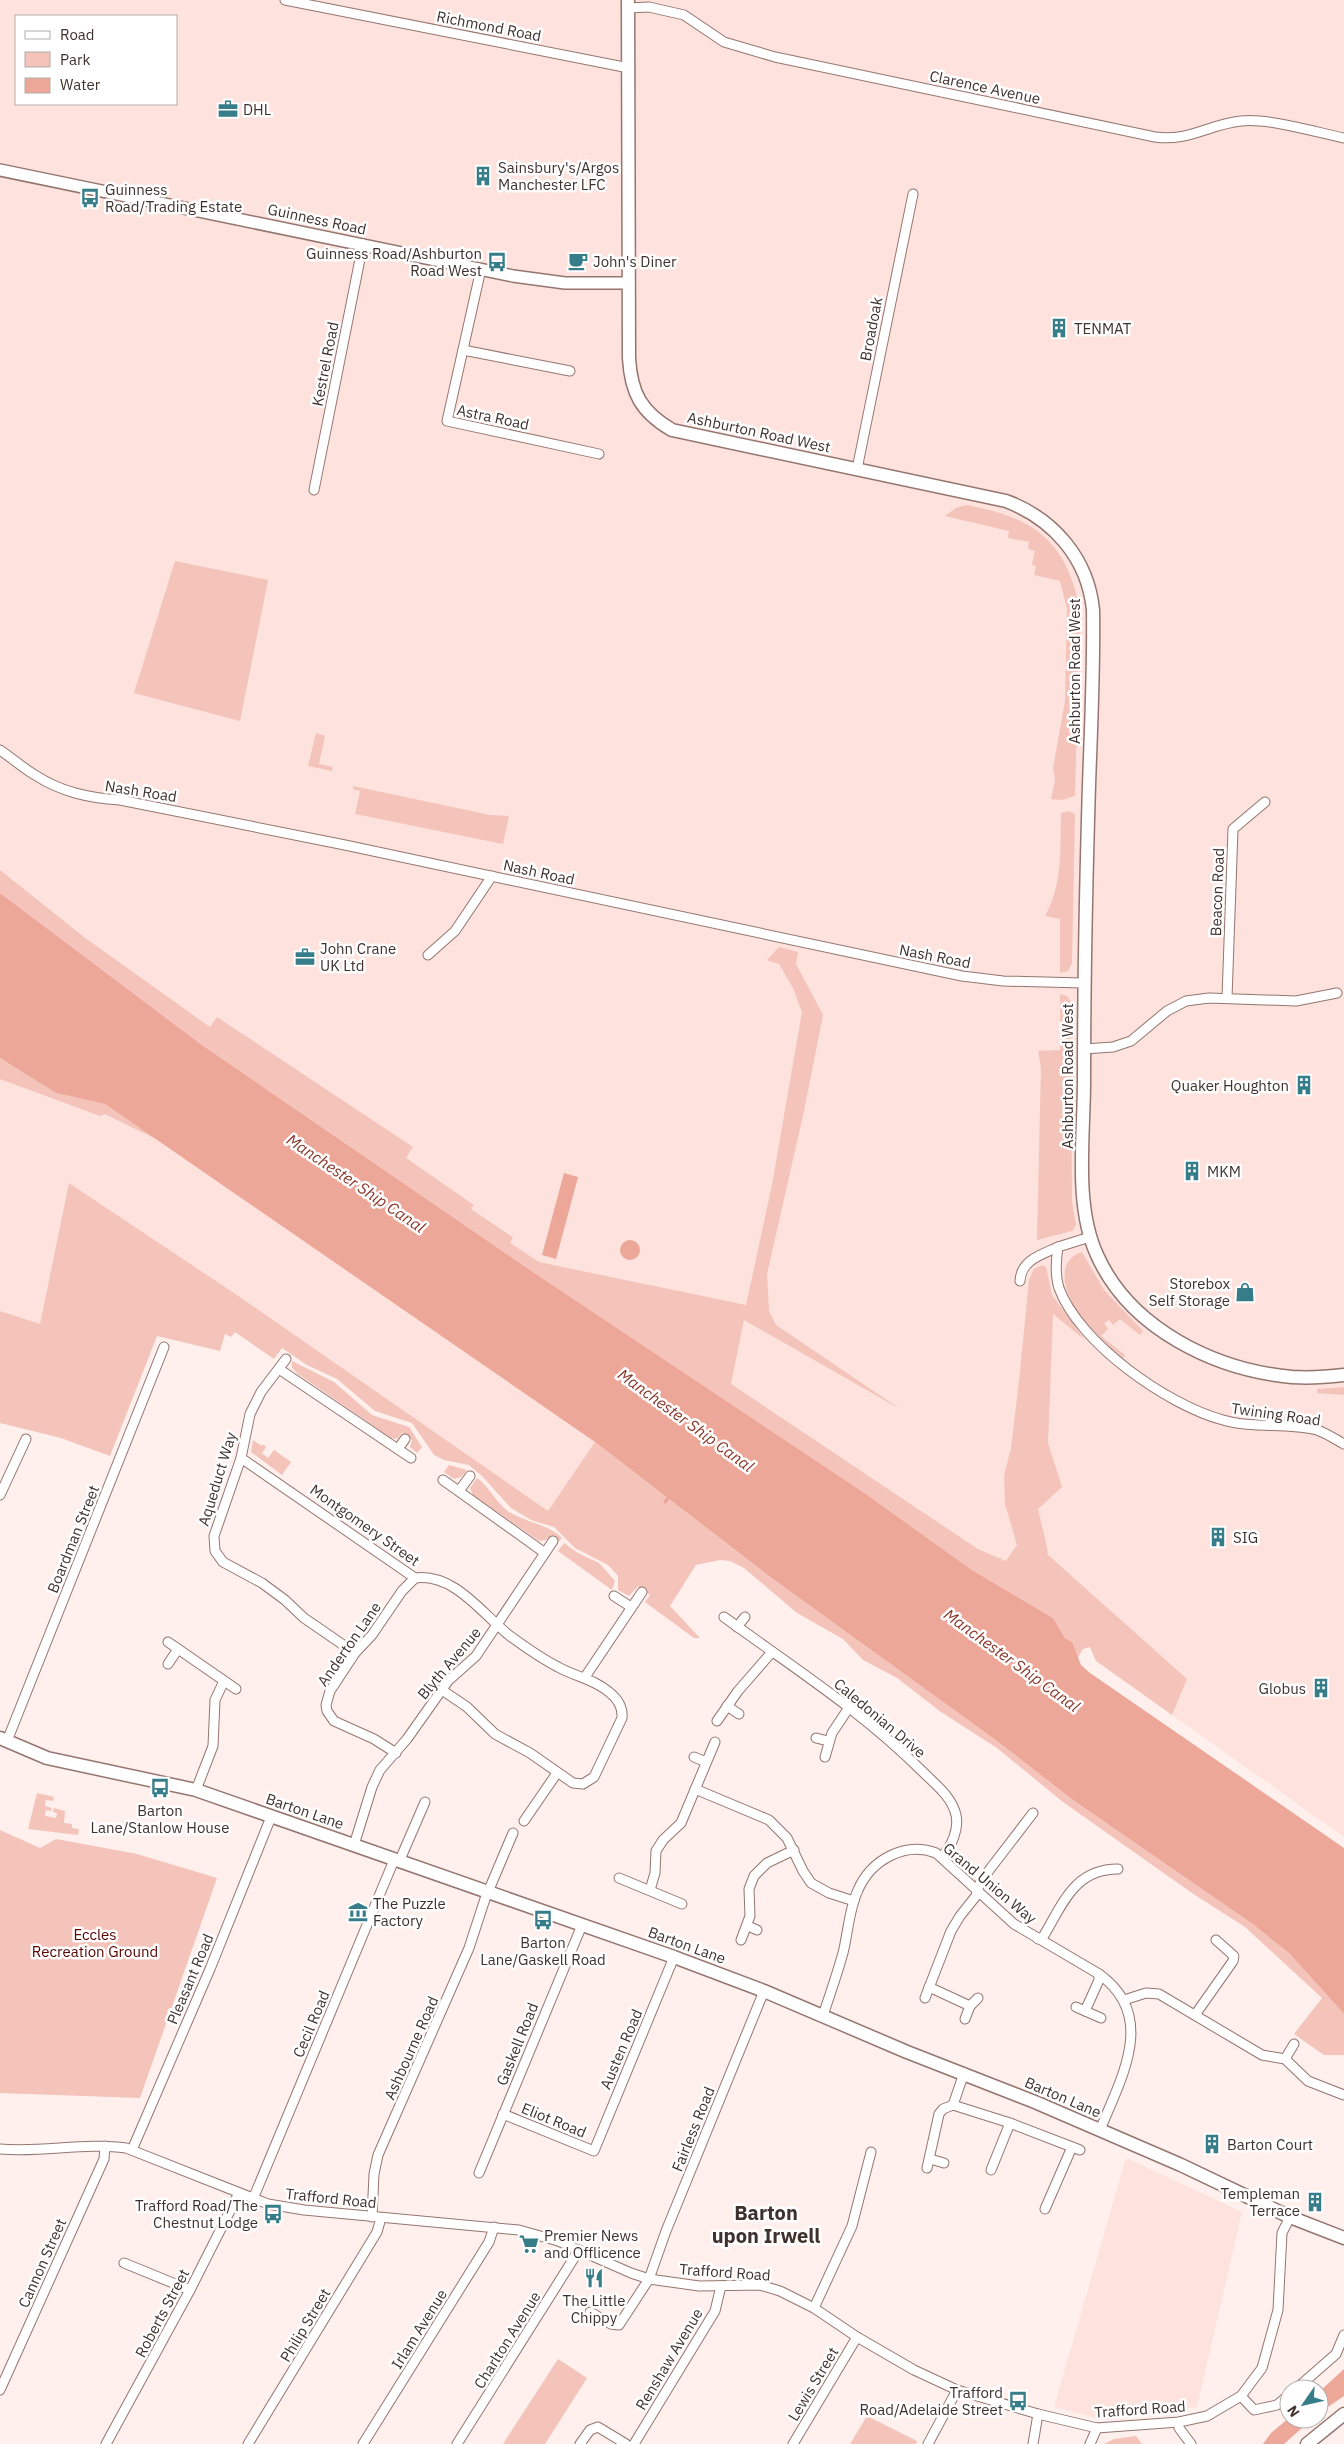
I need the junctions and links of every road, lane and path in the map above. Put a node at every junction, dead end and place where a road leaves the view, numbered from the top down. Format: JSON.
{"nodes":[{"id":1,"x":284,"y":0,"type":"edge"},
{"id":2,"x":628,"y":4,"type":"edge"},
{"id":3,"x":629,"y":68,"type":"junction"},
{"id":4,"x":1344,"y":138,"type":"edge"},
{"id":5,"x":0,"y":170,"type":"edge"},
{"id":6,"x":913,"y":194,"type":"dead end"},
{"id":7,"x":363,"y":244,"type":"junction"},
{"id":8,"x":481,"y":269,"type":"junction"},
{"id":9,"x":629,"y":283,"type":"junction"},
{"id":10,"x":463,"y":350,"type":"junction"},
{"id":11,"x":570,"y":371,"type":"dead end"},
{"id":12,"x":599,"y":454,"type":"dead end"},
{"id":13,"x":857,"y":469,"type":"junction"},
{"id":14,"x":314,"y":490,"type":"dead end"},
{"id":15,"x":0,"y":750,"type":"edge"},
{"id":16,"x":1265,"y":802,"type":"dead end"},
{"id":17,"x":492,"y":876,"type":"junction"},
{"id":18,"x":428,"y":955,"type":"dead end"},
{"id":19,"x":1083,"y":984,"type":"junction"},
{"id":20,"x":1337,"y":993,"type":"dead end"},
{"id":21,"x":1227,"y":998,"type":"junction"},
{"id":22,"x":1084,"y":1049,"type":"junction"},
{"id":23,"x":1090,"y":1238,"type":"junction"},
{"id":24,"x":1058,"y":1247,"type":"junction"},
{"id":25,"x":1020,"y":1281,"type":"dead end"},
{"id":26,"x":164,"y":1347,"type":"dead end"},
{"id":27,"x":286,"y":1358,"type":"dead end"},
{"id":28,"x":279,"y":1369,"type":"junction"},
{"id":29,"x":1344,"y":1375,"type":"edge"},
{"id":30,"x":26,"y":1439,"type":"dead end"},
{"id":31,"x":405,"y":1439,"type":"dead end"},
{"id":32,"x":1344,"y":1444,"type":"edge"},
{"id":33,"x":398,"y":1449,"type":"junction"},
{"id":34,"x":241,"y":1458,"type":"junction"},
{"id":35,"x":411,"y":1458,"type":"dead end"},
{"id":36,"x":470,"y":1476,"type":"dead end"},
{"id":37,"x":443,"y":1480,"type":"dead end"},
{"id":38,"x":459,"y":1491,"type":"junction"},
{"id":39,"x":0,"y":1495,"type":"edge"},
{"id":40,"x":553,"y":1541,"type":"dead end"},
{"id":41,"x":545,"y":1553,"type":"junction"},
{"id":42,"x":416,"y":1578,"type":"junction"},
{"id":43,"x":642,"y":1592,"type":"dead end"},
{"id":44,"x":614,"y":1596,"type":"dead end"},
{"id":45,"x":631,"y":1607,"type":"junction"},
{"id":46,"x":724,"y":1617,"type":"dead end"},
{"id":47,"x":745,"y":1617,"type":"dead end"},
{"id":48,"x":498,"y":1624,"type":"junction"},
{"id":49,"x":737,"y":1627,"type":"junction"},
{"id":50,"x":168,"y":1642,"type":"dead end"},
{"id":51,"x":178,"y":1649,"type":"junction"},
{"id":52,"x":772,"y":1652,"type":"junction"},
{"id":53,"x":355,"y":1653,"type":"junction"},
{"id":54,"x":168,"y":1664,"type":"dead end"},
{"id":55,"x":585,"y":1677,"type":"junction"},
{"id":56,"x":224,"y":1681,"type":"junction"},
{"id":57,"x":236,"y":1689,"type":"dead end"},
{"id":58,"x":442,"y":1690,"type":"junction"},
{"id":59,"x":727,"y":1706,"type":"junction"},
{"id":60,"x":850,"y":1706,"type":"junction"},
{"id":61,"x":739,"y":1714,"type":"dead end"},
{"id":62,"x":716,"y":1721,"type":"dead end"},
{"id":63,"x":816,"y":1738,"type":"dead end"},
{"id":64,"x":3,"y":1739,"type":"edge"},
{"id":65,"x":828,"y":1740,"type":"junction"},
{"id":66,"x":715,"y":1742,"type":"dead end"},
{"id":67,"x":396,"y":1753,"type":"junction"},
{"id":68,"x":694,"y":1756,"type":"dead end"},
{"id":69,"x":825,"y":1757,"type":"dead end"},
{"id":70,"x":706,"y":1762,"type":"junction"},
{"id":71,"x":557,"y":1773,"type":"junction"},
{"id":72,"x":695,"y":1789,"type":"junction"},
{"id":73,"x":196,"y":1790,"type":"junction"},
{"id":74,"x":426,"y":1802,"type":"dead end"},
{"id":75,"x":1033,"y":1814,"type":"dead end"},
{"id":76,"x":272,"y":1817,"type":"junction"},
{"id":77,"x":524,"y":1821,"type":"dead end"},
{"id":78,"x":513,"y":1833,"type":"dead end"},
{"id":79,"x":354,"y":1845,"type":"junction"},
{"id":80,"x":794,"y":1850,"type":"junction"},
{"id":81,"x":942,"y":1856,"type":"junction"},
{"id":82,"x":397,"y":1861,"type":"junction"},
{"id":83,"x":1118,"y":1869,"type":"dead end"},
{"id":84,"x":619,"y":1878,"type":"dead end"},
{"id":85,"x":650,"y":1890,"type":"junction"},
{"id":86,"x":978,"y":1891,"type":"junction"},
{"id":87,"x":489,"y":1893,"type":"junction"},
{"id":88,"x":854,"y":1900,"type":"junction"},
{"id":89,"x":682,"y":1904,"type":"dead end"},
{"id":90,"x":582,"y":1925,"type":"junction"},
{"id":91,"x":748,"y":1926,"type":"junction"},
{"id":92,"x":757,"y":1930,"type":"dead end"},
{"id":93,"x":741,"y":1940,"type":"dead end"},
{"id":94,"x":1038,"y":1940,"type":"junction"},
{"id":95,"x":1216,"y":1940,"type":"dead end"},
{"id":96,"x":674,"y":1957,"type":"junction"},
{"id":97,"x":1099,"y":1974,"type":"junction"},
{"id":98,"x":929,"y":1988,"type":"junction"},
{"id":99,"x":764,"y":1991,"type":"junction"},
{"id":100,"x":925,"y":1998,"type":"dead end"},
{"id":101,"x":978,"y":1998,"type":"dead end"},
{"id":102,"x":1124,"y":2000,"type":"junction"},
{"id":103,"x":970,"y":2006,"type":"junction"},
{"id":104,"x":1076,"y":2007,"type":"dead end"},
{"id":105,"x":1085,"y":2011,"type":"junction"},
{"id":106,"x":822,"y":2015,"type":"junction"},
{"id":107,"x":1195,"y":2015,"type":"junction"},
{"id":108,"x":1101,"y":2018,"type":"dead end"},
{"id":109,"x":965,"y":2019,"type":"dead end"},
{"id":110,"x":1294,"y":2044,"type":"dead end"},
{"id":111,"x":1285,"y":2059,"type":"junction"},
{"id":112,"x":964,"y":2073,"type":"junction"},
{"id":113,"x":1344,"y":2095,"type":"edge"},
{"id":114,"x":953,"y":2105,"type":"junction"},
{"id":115,"x":504,"y":2114,"type":"junction"},
{"id":116,"x":1010,"y":2123,"type":"junction"},
{"id":117,"x":1100,"y":2130,"type":"junction"},
{"id":118,"x":105,"y":2146,"type":"junction"},
{"id":119,"x":0,"y":2149,"type":"edge"},
{"id":120,"x":132,"y":2150,"type":"junction"},
{"id":121,"x":594,"y":2151,"type":"joint"},
{"id":122,"x":871,"y":2152,"type":"dead end"},
{"id":123,"x":930,"y":2158,"type":"junction"},
{"id":124,"x":944,"y":2163,"type":"dead end"},
{"id":125,"x":927,"y":2168,"type":"dead end"},
{"id":126,"x":991,"y":2170,"type":"dead end"},
{"id":127,"x":479,"y":2173,"type":"dead end"},
{"id":128,"x":239,"y":2193,"type":"junction"},
{"id":129,"x":253,"y":2199,"type":"junction"},
{"id":130,"x":1045,"y":2209,"type":"dead end"},
{"id":131,"x":376,"y":2217,"type":"junction"},
{"id":132,"x":1290,"y":2217,"type":"junction"},
{"id":133,"x":494,"y":2227,"type":"junction"},
{"id":134,"x":1344,"y":2238,"type":"edge"},
{"id":135,"x":579,"y":2250,"type":"junction"},
{"id":136,"x":124,"y":2263,"type":"dead end"},
{"id":137,"x":649,"y":2279,"type":"junction"},
{"id":138,"x":721,"y":2286,"type":"junction"},
{"id":139,"x":190,"y":2290,"type":"junction"},
{"id":140,"x":814,"y":2308,"type":"junction"},
{"id":141,"x":590,"y":2312,"type":"dead end"},
{"id":142,"x":1344,"y":2335,"type":"edge"},
{"id":143,"x":857,"y":2337,"type":"junction"},
{"id":144,"x":1307,"y":2379,"type":"edge"},
{"id":145,"x":0,"y":2390,"type":"edge"},
{"id":146,"x":957,"y":2390,"type":"junction"},
{"id":147,"x":1241,"y":2396,"type":"junction"},
{"id":148,"x":1279,"y":2404,"type":"edge"},
{"id":149,"x":1038,"y":2414,"type":"junction"},
{"id":150,"x":1344,"y":2414,"type":"edge"},
{"id":151,"x":1179,"y":2422,"type":"junction"},
{"id":152,"x":1097,"y":2428,"type":"junction"},
{"id":153,"x":106,"y":2444,"type":"edge"},
{"id":154,"x":248,"y":2444,"type":"edge"},
{"id":155,"x":363,"y":2444,"type":"edge"},
{"id":156,"x":457,"y":2444,"type":"edge"},
{"id":157,"x":580,"y":2444,"type":"edge"},
{"id":158,"x":626,"y":2444,"type":"edge"},
{"id":159,"x":634,"y":2444,"type":"edge"},
{"id":160,"x":793,"y":2444,"type":"edge"},
{"id":161,"x":928,"y":2444,"type":"edge"},
{"id":162,"x":1033,"y":2444,"type":"edge"},
{"id":163,"x":1090,"y":2444,"type":"edge"},
{"id":164,"x":1191,"y":2444,"type":"edge"},
{"id":165,"x":1307,"y":2444,"type":"edge"}],
"edges":[{"from":1,"to":3,"type":"street","name":"Richmond Road"},
{"from":2,"to":3,"type":"main road","name":"Ashburton Road West"},
{"from":2,"to":4,"type":"street","name":"Clarence Avenue"},
{"from":3,"to":9,"type":"main road","name":"Ashburton Road West"},
{"from":5,"to":7,"type":"street","name":"Guinness Road"},
{"from":6,"to":13,"type":"street","name":"Broadoak"},
{"from":7,"to":8,"type":"street","name":"Guinness Road"},
{"from":7,"to":14,"type":"street","name":"Kestrel Road"},
{"from":8,"to":9,"type":"street","name":"Guinness Road"},
{"from":8,"to":10,"type":"street","name":"Astra Road"},
{"from":9,"to":13,"type":"main road","name":"Ashburton Road West"},
{"from":10,"to":11,"type":"street"},
{"from":10,"to":12,"type":"street","name":"Astra Road"},
{"from":13,"to":19,"type":"main road","name":"Ashburton Road West"},
{"from":15,"to":17,"type":"street","name":"Nash Road"},
{"from":16,"to":21,"type":"street","name":"Beacon Road"},
{"from":17,"to":18,"type":"street"},
{"from":17,"to":19,"type":"street","name":"Nash Road"},
{"from":19,"to":22,"type":"main road","name":"Ashburton Road West"},
{"from":20,"to":21,"type":"street"},
{"from":21,"to":22,"type":"street"},
{"from":22,"to":23,"type":"main road","name":"Ashburton Road West"},
{"from":23,"to":24,"type":"street"},
{"from":23,"to":29,"type":"main road","name":"Ashburton Road West"},
{"from":24,"to":25,"type":"street"},
{"from":24,"to":32,"type":"street","name":"Twining Road"},
{"from":26,"to":64,"type":"street","name":"Boardman Street"},
{"from":27,"to":28,"type":"street","name":"Aqueduct Way"},
{"from":28,"to":33,"type":"street"},
{"from":28,"to":34,"type":"street","name":"Aqueduct Way"},
{"from":30,"to":39,"type":"street"},
{"from":31,"to":33,"type":"street"},
{"from":33,"to":35,"type":"street"},
{"from":34,"to":42,"type":"street","name":"Montgomery Street"},
{"from":34,"to":53,"type":"street","name":"Aqueduct Way"},
{"from":36,"to":38,"type":"street"},
{"from":37,"to":38,"type":"street"},
{"from":38,"to":41,"type":"street"},
{"from":40,"to":41,"type":"street","name":"Blyth Avenue"},
{"from":41,"to":48,"type":"street","name":"Blyth Avenue"},
{"from":42,"to":48,"type":"street","name":"Montgomery Street"},
{"from":42,"to":53,"type":"street","name":"Anderton Lane"},
{"from":43,"to":45,"type":"street"},
{"from":44,"to":45,"type":"street"},
{"from":45,"to":55,"type":"street"},
{"from":46,"to":49,"type":"street","name":"Caledonian Drive"},
{"from":47,"to":49,"type":"street"},
{"from":48,"to":55,"type":"street","name":"Montgomery Street"},
{"from":48,"to":58,"type":"street","name":"Blyth Avenue"},
{"from":49,"to":52,"type":"street","name":"Caledonian Drive"},
{"from":50,"to":51,"type":"street"},
{"from":51,"to":54,"type":"street"},
{"from":51,"to":56,"type":"street"},
{"from":52,"to":59,"type":"street"},
{"from":52,"to":60,"type":"street","name":"Caledonian Drive"},
{"from":53,"to":67,"type":"street","name":"Anderton Lane"},
{"from":55,"to":71,"type":"street","name":"Montgomery Street"},
{"from":56,"to":57,"type":"street"},
{"from":56,"to":73,"type":"street"},
{"from":58,"to":67,"type":"street","name":"Blyth Avenue"},
{"from":58,"to":71,"type":"street"},
{"from":59,"to":61,"type":"street"},
{"from":59,"to":62,"type":"street"},
{"from":60,"to":65,"type":"street"},
{"from":60,"to":81,"type":"street","name":"Caledonian Drive"},
{"from":63,"to":65,"type":"street"},
{"from":64,"to":73,"type":"main road","name":"Barton Lane"},
{"from":65,"to":69,"type":"street"},
{"from":66,"to":70,"type":"street"},
{"from":67,"to":79,"type":"street","name":"Blyth Avenue"},
{"from":68,"to":70,"type":"street"},
{"from":70,"to":72,"type":"street"},
{"from":71,"to":77,"type":"street"},
{"from":72,"to":80,"type":"street"},
{"from":72,"to":85,"type":"street"},
{"from":73,"to":76,"type":"main road","name":"Barton Lane"},
{"from":74,"to":82,"type":"street","name":"Cecil Road"},
{"from":75,"to":86,"type":"street"},
{"from":76,"to":79,"type":"main road","name":"Barton Lane"},
{"from":76,"to":120,"type":"street","name":"Pleasant Road"},
{"from":78,"to":87,"type":"street","name":"Ashbourne Road"},
{"from":79,"to":82,"type":"main road","name":"Barton Lane"},
{"from":80,"to":88,"type":"street"},
{"from":80,"to":91,"type":"street"},
{"from":81,"to":86,"type":"street","name":"Grand Union Way"},
{"from":81,"to":88,"type":"street","name":"Grand Union Way"},
{"from":82,"to":87,"type":"main road","name":"Barton Lane"},
{"from":82,"to":129,"type":"street","name":"Cecil Road"},
{"from":83,"to":94,"type":"street"},
{"from":84,"to":85,"type":"street"},
{"from":85,"to":89,"type":"street"},
{"from":86,"to":94,"type":"street","name":"Grand Union Way"},
{"from":86,"to":98,"type":"street"},
{"from":87,"to":90,"type":"main road","name":"Barton Lane"},
{"from":87,"to":131,"type":"street","name":"Ashbourne Road"},
{"from":88,"to":106,"type":"street","name":"Grand Union Way"},
{"from":90,"to":96,"type":"main road","name":"Barton Lane"},
{"from":90,"to":115,"type":"street","name":"Gaskell Road"},
{"from":91,"to":92,"type":"street"},
{"from":91,"to":93,"type":"street"},
{"from":94,"to":97,"type":"street","name":"Grand Union Way"},
{"from":95,"to":107,"type":"street"},
{"from":96,"to":99,"type":"main road","name":"Barton Lane"},
{"from":96,"to":121,"type":"street","name":"Austen Road"},
{"from":97,"to":102,"type":"street","name":"Grand Union Way"},
{"from":97,"to":105,"type":"street"},
{"from":98,"to":100,"type":"street"},
{"from":98,"to":103,"type":"street"},
{"from":99,"to":106,"type":"main road","name":"Barton Lane"},
{"from":99,"to":137,"type":"street","name":"Fairless Road"},
{"from":101,"to":103,"type":"street"},
{"from":102,"to":107,"type":"street"},
{"from":102,"to":117,"type":"street","name":"Grand Union Way"},
{"from":103,"to":109,"type":"street"},
{"from":104,"to":105,"type":"street"},
{"from":105,"to":108,"type":"street"},
{"from":106,"to":112,"type":"main road","name":"Barton Lane"},
{"from":107,"to":111,"type":"street"},
{"from":110,"to":111,"type":"street"},
{"from":111,"to":113,"type":"street"},
{"from":112,"to":114,"type":"street"},
{"from":112,"to":117,"type":"main road","name":"Barton Lane"},
{"from":114,"to":116,"type":"street"},
{"from":114,"to":123,"type":"street"},
{"from":115,"to":121,"type":"street","name":"Eliot Road"},
{"from":115,"to":127,"type":"street","name":"Gaskell Road"},
{"from":116,"to":126,"type":"street"},
{"from":116,"to":130,"type":"street"},
{"from":117,"to":132,"type":"main road","name":"Barton Lane"},
{"from":118,"to":119,"type":"street","name":"Trafford Road"},
{"from":118,"to":120,"type":"street","name":"Trafford Road"},
{"from":118,"to":145,"type":"street","name":"Cannon Street"},
{"from":120,"to":128,"type":"street","name":"Trafford Road"},
{"from":122,"to":140,"type":"street"},
{"from":123,"to":124,"type":"street"},
{"from":123,"to":125,"type":"street"},
{"from":128,"to":129,"type":"street","name":"Trafford Road"},
{"from":128,"to":139,"type":"street","name":"Roberts Street"},
{"from":129,"to":131,"type":"street","name":"Trafford Road"},
{"from":131,"to":133,"type":"street","name":"Trafford Road"},
{"from":131,"to":154,"type":"street","name":"Philip Street"},
{"from":132,"to":134,"type":"main road","name":"Barton Lane"},
{"from":132,"to":147,"type":"street","name":"Trafford Road"},
{"from":133,"to":135,"type":"street","name":"Trafford Road"},
{"from":133,"to":155,"type":"street","name":"Irlam Avenue"},
{"from":135,"to":137,"type":"street","name":"Trafford Road"},
{"from":135,"to":156,"type":"street","name":"Charlton Avenue"},
{"from":136,"to":139,"type":"street"},
{"from":137,"to":138,"type":"street","name":"Trafford Road"},
{"from":137,"to":141,"type":"street","name":"Fairless Road"},
{"from":138,"to":140,"type":"street","name":"Trafford Road"},
{"from":138,"to":159,"type":"street","name":"Renshaw Avenue"},
{"from":139,"to":153,"type":"street","name":"Roberts Street"},
{"from":140,"to":143,"type":"street","name":"Trafford Road"},
{"from":142,"to":144,"type":"street"},
{"from":143,"to":146,"type":"street","name":"Trafford Road"},
{"from":143,"to":160,"type":"street","name":"Lewis Street"},
{"from":146,"to":149,"type":"street","name":"Trafford Road"},
{"from":146,"to":161,"type":"street"},
{"from":147,"to":148,"type":"street"},
{"from":147,"to":151,"type":"street","name":"Trafford Road"},
{"from":149,"to":152,"type":"street","name":"Trafford Road"},
{"from":149,"to":162,"type":"street"},
{"from":150,"to":165,"type":"main road"},
{"from":151,"to":152,"type":"street","name":"Trafford Road"},
{"from":151,"to":164,"type":"street"},
{"from":152,"to":163,"type":"street"},
{"from":157,"to":158,"type":"street"}]}
